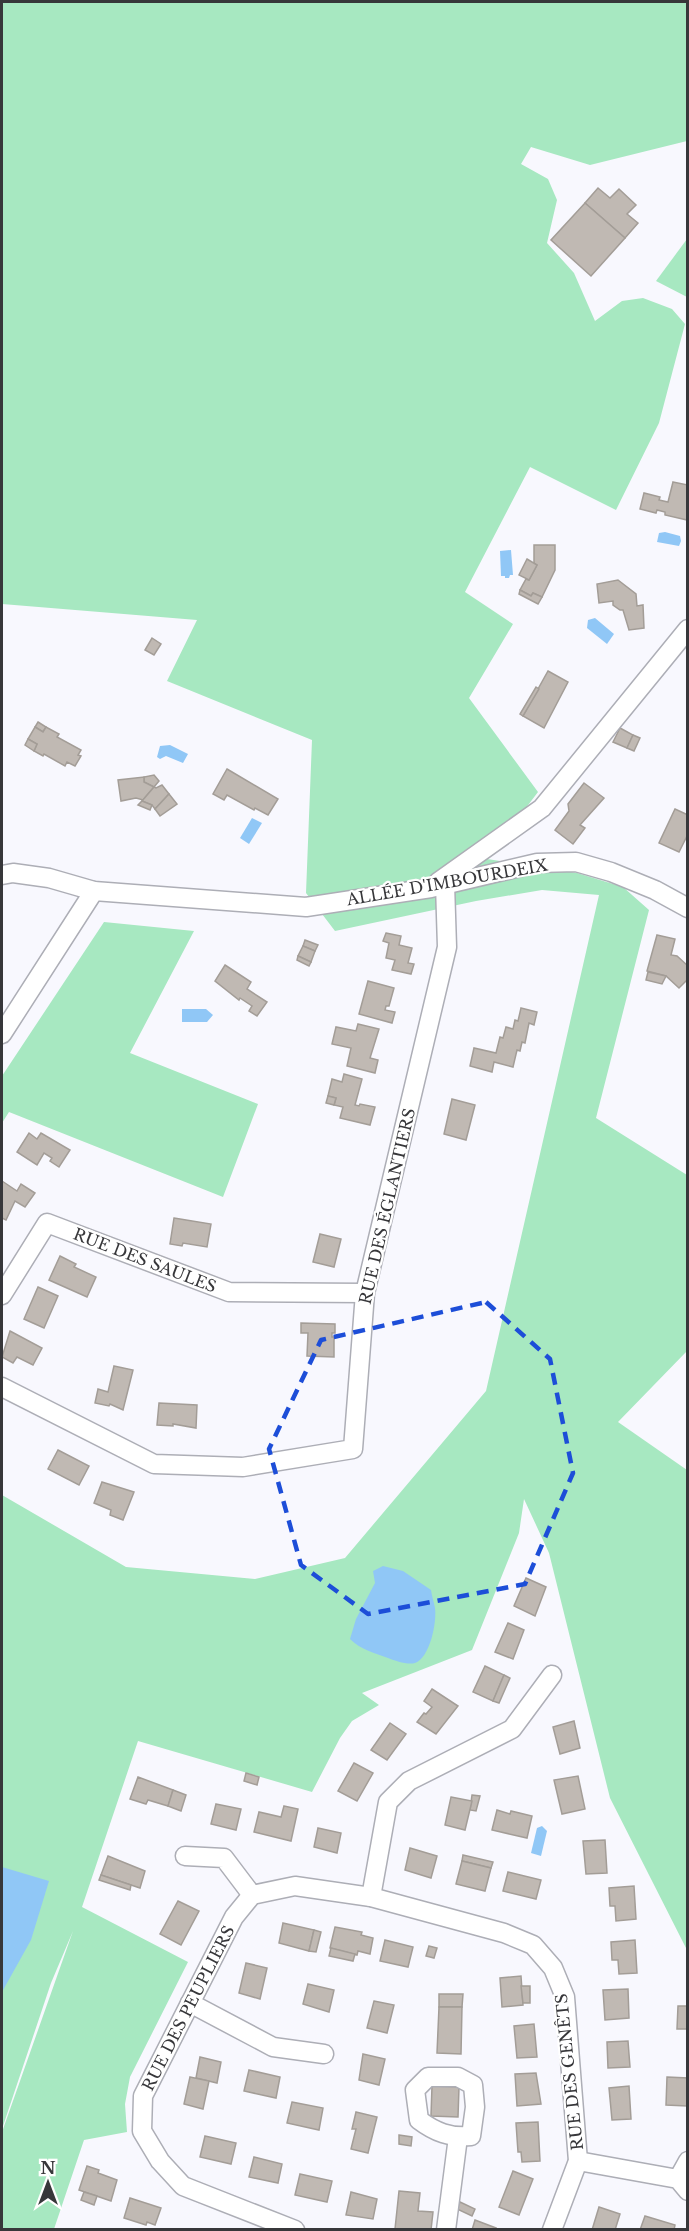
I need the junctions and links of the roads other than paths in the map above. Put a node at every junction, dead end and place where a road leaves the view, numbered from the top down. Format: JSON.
{"nodes":[{"id":1,"x":687,"y":629,"type":"edge"},
{"id":2,"x":2,"y":875,"type":"edge"},
{"id":3,"x":438,"y":886,"type":"junction"},
{"id":4,"x":94,"y":891,"type":"junction"},
{"id":5,"x":687,"y":908,"type":"edge"},
{"id":6,"x":2,"y":1034,"type":"edge"},
{"id":7,"x":364,"y":1293,"type":"junction"},
{"id":8,"x":2,"y":1295,"type":"edge"},
{"id":9,"x":2,"y":1387,"type":"edge"},
{"id":10,"x":552,"y":1675,"type":"dead end"},
{"id":11,"x":185,"y":1856,"type":"dead end"},
{"id":12,"x":252,"y":1895,"type":"junction"},
{"id":13,"x":371,"y":1897,"type":"junction"},
{"id":14,"x":190,"y":2003,"type":"junction"},
{"id":15,"x":324,"y":2054,"type":"dead end"},
{"id":16,"x":458,"y":2137,"type":"dead end"},
{"id":17,"x":578,"y":2161,"type":"junction"},
{"id":18,"x":687,"y":2161,"type":"edge"},
{"id":19,"x":683,"y":2185,"type":"edge"},
{"id":20,"x":296,"y":2229,"type":"edge"},
{"id":21,"x":446,"y":2229,"type":"edge"},
{"id":22,"x":552,"y":2229,"type":"edge"}],
"edges":[{"from":1,"to":3,"type":"street"},
{"from":2,"to":4,"type":"street","name":"ALLÉE D'IMBOURDEIX"},
{"from":3,"to":4,"type":"street","name":"ALLÉE D'IMBOURDEIX"},
{"from":3,"to":5,"type":"street","name":"ALLÉE D'IMBOURDEIX"},
{"from":3,"to":7,"type":"street","name":"RUE DES ÉGLANTIERS"},
{"from":4,"to":6,"type":"street"},
{"from":7,"to":8,"type":"street","name":"RUE DES SAULES"},
{"from":7,"to":9,"type":"street","name":"RUE DES ÉGLANTIERS"},
{"from":10,"to":13,"type":"street"},
{"from":11,"to":12,"type":"street"},
{"from":12,"to":13,"type":"street"},
{"from":12,"to":14,"type":"street","name":"RUE DES PEUPLIERS"},
{"from":13,"to":17,"type":"street","name":"RUE DES GENÊTS"},
{"from":14,"to":15,"type":"street"},
{"from":14,"to":20,"type":"street","name":"RUE DES PEUPLIERS"},
{"from":16,"to":21,"type":"street"},
{"from":17,"to":19,"type":"street"},
{"from":17,"to":22,"type":"street","name":"RUE DES GENÊTS"},
{"from":18,"to":19,"type":"street"}]}
